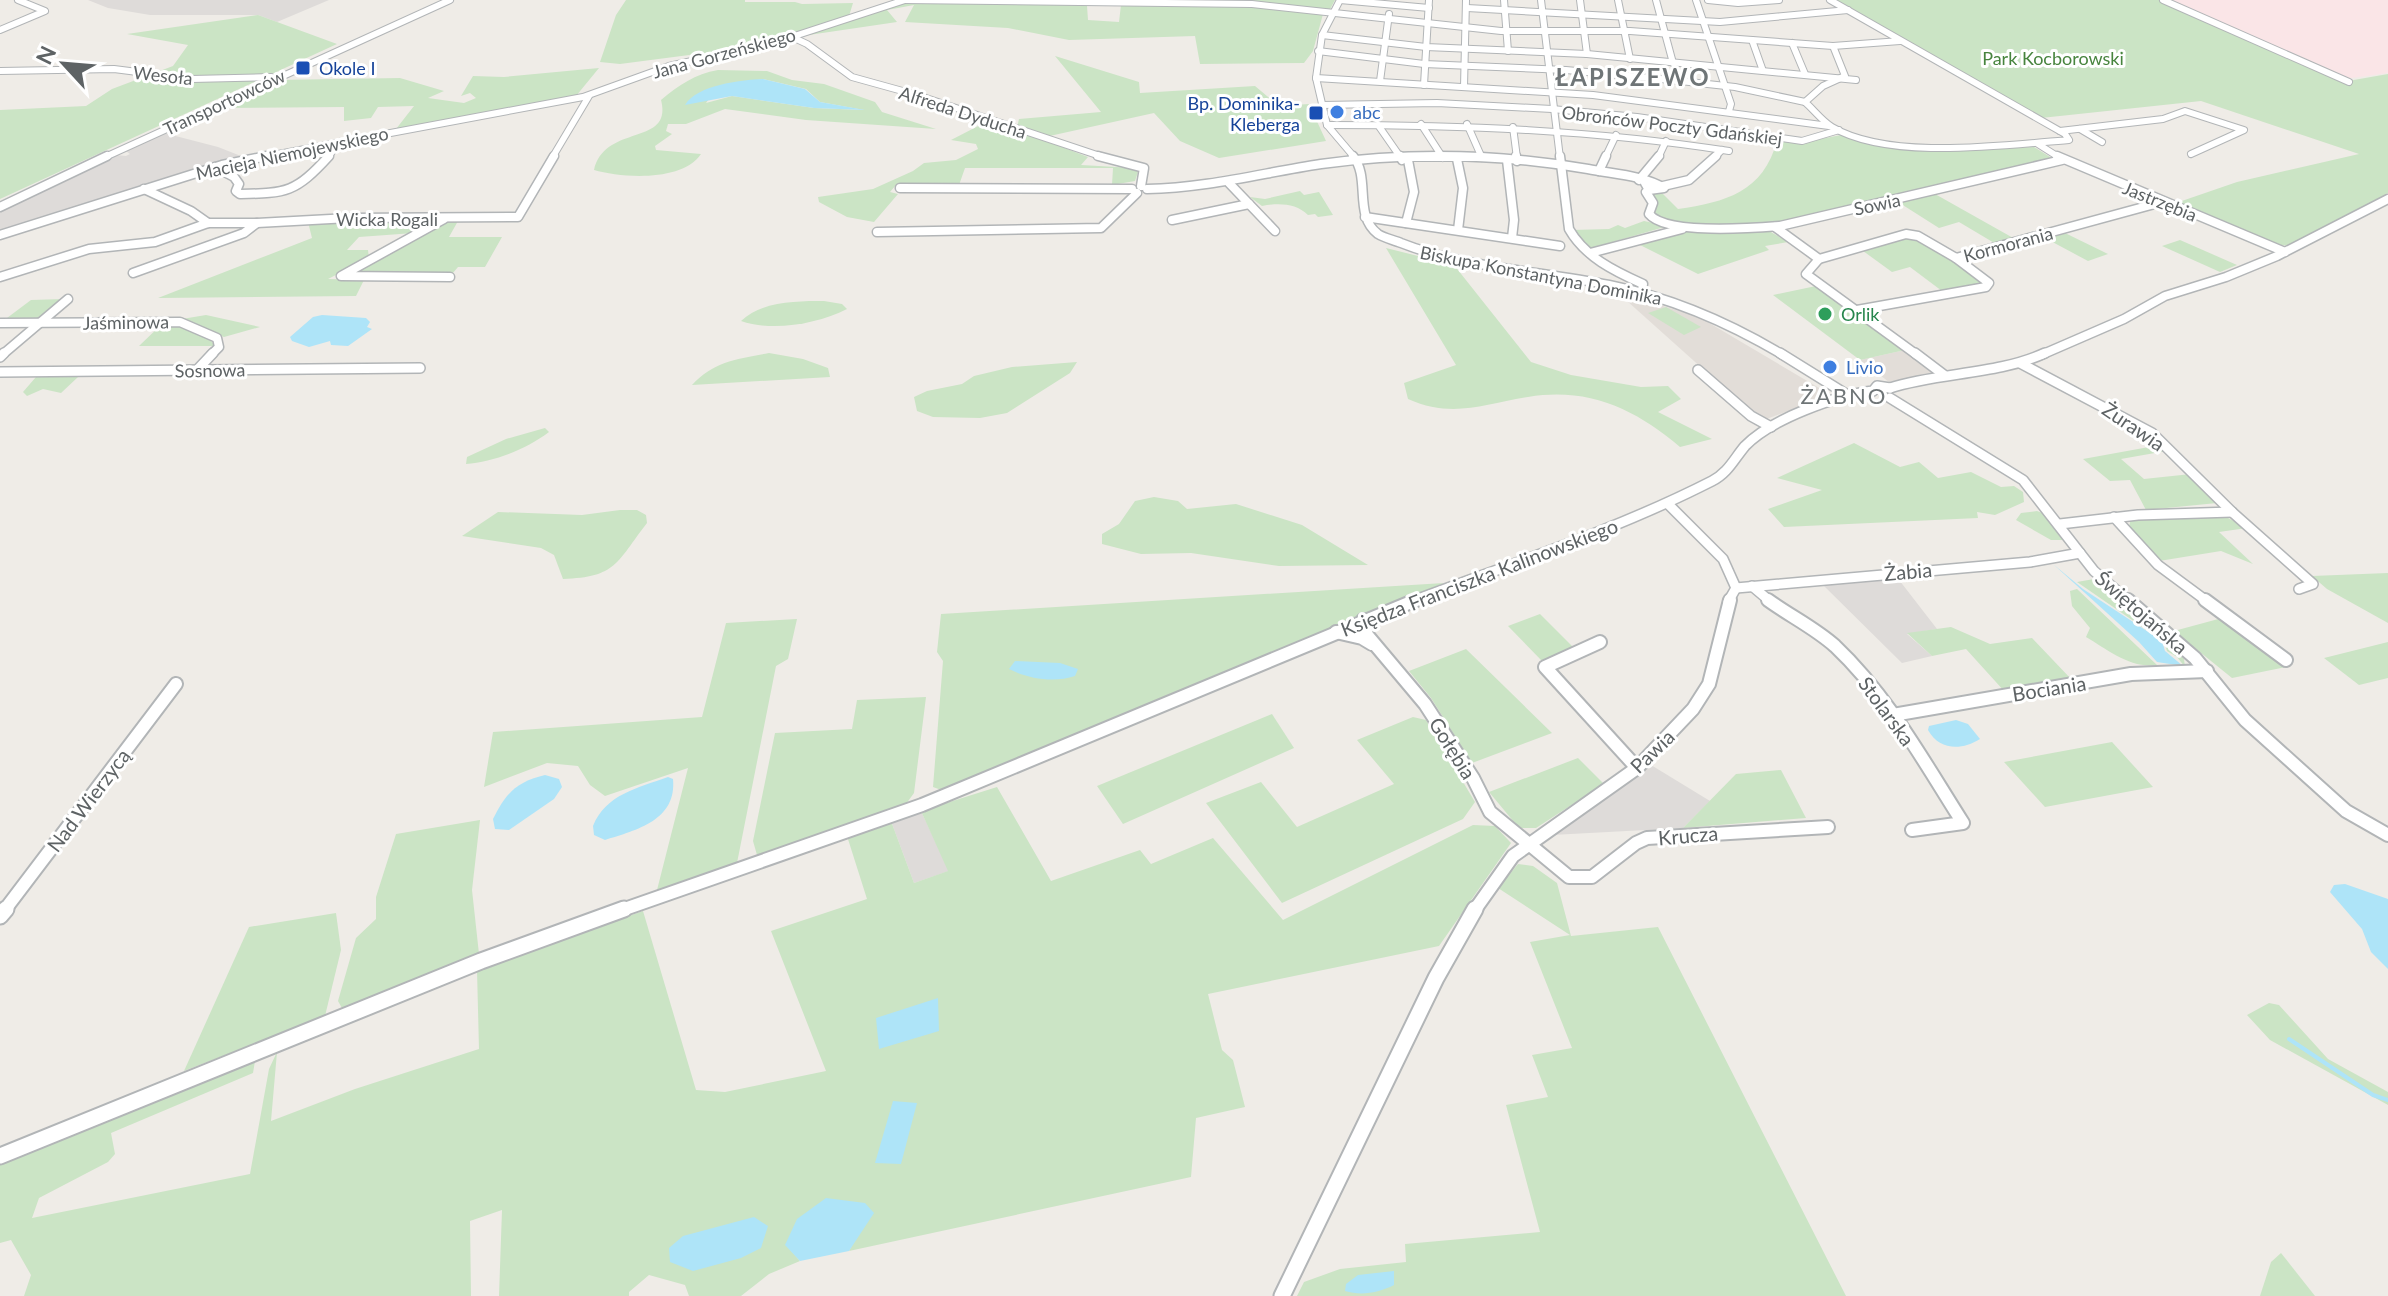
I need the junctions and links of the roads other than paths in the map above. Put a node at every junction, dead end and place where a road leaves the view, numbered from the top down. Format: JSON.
{"nodes":[{"id":1,"x":18,"y":0,"type":"edge"},
{"id":2,"x":450,"y":0,"type":"edge"},
{"id":3,"x":904,"y":0,"type":"edge"},
{"id":4,"x":1340,"y":0,"type":"edge"},
{"id":5,"x":1504,"y":0,"type":"edge"},
{"id":6,"x":1541,"y":0,"type":"edge"},
{"id":7,"x":1580,"y":0,"type":"edge"},
{"id":8,"x":1618,"y":0,"type":"edge"},
{"id":9,"x":1656,"y":0,"type":"edge"},
{"id":10,"x":1696,"y":0,"type":"edge"},
{"id":11,"x":1708,"y":0,"type":"edge"},
{"id":12,"x":1779,"y":0,"type":"edge"},
{"id":13,"x":1830,"y":0,"type":"edge"},
{"id":14,"x":2163,"y":0,"type":"edge"},
{"id":15,"x":1390,"y":2,"type":"edge"},
{"id":16,"x":1429,"y":4,"type":"edge"},
{"id":17,"x":1467,"y":4,"type":"edge"},
{"id":18,"x":1504,"y":9,"type":"junction"},
{"id":19,"x":1848,"y":10,"type":"junction"},
{"id":20,"x":1542,"y":11,"type":"junction"},
{"id":21,"x":1582,"y":13,"type":"junction"},
{"id":22,"x":1330,"y":15,"type":"junction"},
{"id":23,"x":1621,"y":15,"type":"junction"},
{"id":24,"x":1661,"y":18,"type":"junction"},
{"id":25,"x":1388,"y":20,"type":"junction"},
{"id":26,"x":1703,"y":21,"type":"junction"},
{"id":27,"x":1427,"y":24,"type":"junction"},
{"id":28,"x":1466,"y":28,"type":"junction"},
{"id":29,"x":0,"y":30,"type":"edge"},
{"id":30,"x":1505,"y":31,"type":"junction"},
{"id":31,"x":1624,"y":31,"type":"junction"},
{"id":32,"x":1584,"y":32,"type":"junction"},
{"id":33,"x":1545,"y":33,"type":"junction"},
{"id":34,"x":1665,"y":34,"type":"junction"},
{"id":35,"x":1322,"y":35,"type":"junction"},
{"id":36,"x":791,"y":37,"type":"junction"},
{"id":37,"x":1709,"y":37,"type":"junction"},
{"id":38,"x":1752,"y":40,"type":"junction"},
{"id":39,"x":1900,"y":41,"type":"junction"},
{"id":40,"x":1385,"y":43,"type":"junction"},
{"id":41,"x":1792,"y":43,"type":"junction"},
{"id":42,"x":1833,"y":46,"type":"junction"},
{"id":43,"x":1426,"y":47,"type":"junction"},
{"id":44,"x":1467,"y":50,"type":"junction"},
{"id":45,"x":1318,"y":51,"type":"junction"},
{"id":46,"x":1508,"y":51,"type":"junction"},
{"id":47,"x":1548,"y":53,"type":"junction"},
{"id":48,"x":1587,"y":54,"type":"junction"},
{"id":49,"x":1383,"y":59,"type":"junction"},
{"id":50,"x":1630,"y":59,"type":"junction"},
{"id":51,"x":1673,"y":63,"type":"junction"},
{"id":52,"x":1424,"y":64,"type":"junction"},
{"id":53,"x":1465,"y":67,"type":"junction"},
{"id":54,"x":1719,"y":68,"type":"junction"},
{"id":55,"x":1548,"y":69,"type":"junction"},
{"id":56,"x":0,"y":71,"type":"edge"},
{"id":57,"x":1763,"y":71,"type":"junction"},
{"id":58,"x":1805,"y":74,"type":"junction"},
{"id":59,"x":278,"y":77,"type":"junction"},
{"id":60,"x":1316,"y":78,"type":"junction"},
{"id":61,"x":1842,"y":79,"type":"junction"},
{"id":62,"x":1856,"y":80,"type":"dead end"},
{"id":63,"x":1380,"y":81,"type":"junction"},
{"id":64,"x":2349,"y":82,"type":"dead end"},
{"id":65,"x":1424,"y":85,"type":"junction"},
{"id":66,"x":1726,"y":86,"type":"junction"},
{"id":67,"x":1464,"y":87,"type":"junction"},
{"id":68,"x":1550,"y":91,"type":"junction"},
{"id":69,"x":589,"y":95,"type":"junction"},
{"id":70,"x":1805,"y":102,"type":"junction"},
{"id":71,"x":1322,"y":105,"type":"junction"},
{"id":72,"x":1552,"y":109,"type":"junction"},
{"id":73,"x":1729,"y":111,"type":"junction"},
{"id":74,"x":1421,"y":124,"type":"junction"},
{"id":75,"x":1467,"y":124,"type":"junction"},
{"id":76,"x":1327,"y":125,"type":"junction"},
{"id":77,"x":1378,"y":125,"type":"junction"},
{"id":78,"x":1513,"y":127,"type":"junction"},
{"id":79,"x":1835,"y":128,"type":"junction"},
{"id":80,"x":1555,"y":129,"type":"junction"},
{"id":81,"x":2079,"y":129,"type":"junction"},
{"id":82,"x":2062,"y":133,"type":"junction"},
{"id":83,"x":1616,"y":135,"type":"junction"},
{"id":84,"x":1666,"y":141,"type":"junction"},
{"id":85,"x":340,"y":142,"type":"junction"},
{"id":86,"x":2102,"y":142,"type":"dead end"},
{"id":87,"x":2038,"y":144,"type":"junction"},
{"id":88,"x":2191,"y":154,"type":"dead end"},
{"id":89,"x":1443,"y":158,"type":"junction"},
{"id":90,"x":1457,"y":159,"type":"junction"},
{"id":91,"x":1482,"y":159,"type":"junction"},
{"id":92,"x":1405,"y":160,"type":"junction"},
{"id":93,"x":1507,"y":160,"type":"junction"},
{"id":94,"x":2062,"y":160,"type":"junction"},
{"id":95,"x":1358,"y":161,"type":"junction"},
{"id":96,"x":1517,"y":161,"type":"junction"},
{"id":97,"x":1560,"y":166,"type":"junction"},
{"id":98,"x":215,"y":167,"type":"junction"},
{"id":99,"x":1599,"y":171,"type":"junction"},
{"id":100,"x":1229,"y":183,"type":"junction"},
{"id":101,"x":1645,"y":184,"type":"junction"},
{"id":102,"x":900,"y":188,"type":"dead end"},
{"id":103,"x":144,"y":189,"type":"junction"},
{"id":104,"x":1139,"y":189,"type":"junction"},
{"id":105,"x":2388,"y":199,"type":"edge"},
{"id":106,"x":2162,"y":202,"type":"junction"},
{"id":107,"x":1249,"y":204,"type":"junction"},
{"id":108,"x":0,"y":207,"type":"edge"},
{"id":109,"x":1365,"y":217,"type":"junction"},
{"id":110,"x":445,"y":219,"type":"junction"},
{"id":111,"x":1172,"y":220,"type":"dead end"},
{"id":112,"x":208,"y":223,"type":"junction"},
{"id":113,"x":257,"y":223,"type":"junction"},
{"id":114,"x":1406,"y":223,"type":"junction"},
{"id":115,"x":1690,"y":227,"type":"junction"},
{"id":116,"x":1775,"y":227,"type":"junction"},
{"id":117,"x":1458,"y":230,"type":"junction"},
{"id":118,"x":1275,"y":231,"type":"dead end"},
{"id":119,"x":877,"y":232,"type":"dead end"},
{"id":120,"x":0,"y":235,"type":"edge"},
{"id":121,"x":1512,"y":238,"type":"junction"},
{"id":122,"x":1560,"y":246,"type":"dead end"},
{"id":123,"x":2285,"y":252,"type":"junction"},
{"id":124,"x":1590,"y":253,"type":"junction"},
{"id":125,"x":1956,"y":258,"type":"junction"},
{"id":126,"x":1819,"y":259,"type":"junction"},
{"id":127,"x":133,"y":273,"type":"dead end"},
{"id":128,"x":0,"y":277,"type":"edge"},
{"id":129,"x":450,"y":277,"type":"dead end"},
{"id":130,"x":1641,"y":291,"type":"junction"},
{"id":131,"x":68,"y":299,"type":"dead end"},
{"id":132,"x":1857,"y":310,"type":"junction"},
{"id":133,"x":0,"y":323,"type":"edge"},
{"id":134,"x":38,"y":324,"type":"junction"},
{"id":135,"x":0,"y":357,"type":"edge"},
{"id":136,"x":2020,"y":363,"type":"junction"},
{"id":137,"x":420,"y":368,"type":"dead end"},
{"id":138,"x":197,"y":370,"type":"junction"},
{"id":139,"x":1698,"y":370,"type":"dead end"},
{"id":140,"x":0,"y":372,"type":"edge"},
{"id":141,"x":1944,"y":375,"type":"junction"},
{"id":142,"x":1873,"y":391,"type":"joint"},
{"id":143,"x":1890,"y":393,"type":"junction"},
{"id":144,"x":1846,"y":394,"type":"junction"},
{"id":145,"x":1771,"y":427,"type":"junction"},
{"id":146,"x":1668,"y":504,"type":"junction"},
{"id":147,"x":2232,"y":512,"type":"junction"},
{"id":148,"x":2114,"y":517,"type":"junction"},
{"id":149,"x":2060,"y":524,"type":"junction"},
{"id":150,"x":2080,"y":553,"type":"junction"},
{"id":151,"x":1752,"y":586,"type":"junction"},
{"id":152,"x":1736,"y":588,"type":"junction"},
{"id":153,"x":2299,"y":589,"type":"dead end"},
{"id":154,"x":1363,"y":620,"type":"junction"},
{"id":155,"x":1335,"y":632,"type":"junction"},
{"id":156,"x":1600,"y":642,"type":"dead end"},
{"id":157,"x":1380,"y":649,"type":"junction"},
{"id":158,"x":2286,"y":660,"type":"dead end"},
{"id":159,"x":2207,"y":671,"type":"junction"},
{"id":160,"x":176,"y":684,"type":"dead end"},
{"id":161,"x":1893,"y":715,"type":"junction"},
{"id":162,"x":1637,"y":768,"type":"junction"},
{"id":163,"x":1828,"y":827,"type":"dead end"},
{"id":164,"x":1912,"y":830,"type":"dead end"},
{"id":165,"x":2388,"y":835,"type":"edge"},
{"id":166,"x":1528,"y":844,"type":"junction"},
{"id":167,"x":0,"y":916,"type":"edge"},
{"id":168,"x":0,"y":1156,"type":"edge"},
{"id":169,"x":1282,"y":1296,"type":"edge"}],
"edges":[{"from":1,"to":29,"type":"street"},
{"from":2,"to":59,"type":"street","name":"Transportowców"},
{"from":3,"to":22,"type":"street","name":"Jana Gorzeńskiego"},
{"from":3,"to":36,"type":"street","name":"Jana Gorzeńskiego"},
{"from":4,"to":15,"type":"street"},
{"from":4,"to":22,"type":"street"},
{"from":5,"to":18,"type":"street"},
{"from":6,"to":20,"type":"street"},
{"from":7,"to":21,"type":"street"},
{"from":8,"to":23,"type":"street"},
{"from":9,"to":24,"type":"street"},
{"from":10,"to":26,"type":"street"},
{"from":11,"to":12,"type":"street"},
{"from":13,"to":19,"type":"street"},
{"from":14,"to":64,"type":"street"},
{"from":15,"to":16,"type":"street"},
{"from":15,"to":25,"type":"street"},
{"from":16,"to":27,"type":"street"},
{"from":17,"to":18,"type":"street"},
{"from":17,"to":28,"type":"street"},
{"from":18,"to":20,"type":"street"},
{"from":18,"to":30,"type":"street"},
{"from":19,"to":26,"type":"street"},
{"from":19,"to":39,"type":"street"},
{"from":20,"to":21,"type":"street"},
{"from":20,"to":33,"type":"street"},
{"from":21,"to":23,"type":"street"},
{"from":21,"to":32,"type":"street"},
{"from":22,"to":25,"type":"street","name":"Jana Gorzeńskiego"},
{"from":22,"to":35,"type":"street"},
{"from":23,"to":24,"type":"street"},
{"from":23,"to":31,"type":"street"},
{"from":24,"to":26,"type":"street"},
{"from":24,"to":34,"type":"street"},
{"from":25,"to":27,"type":"street","name":"Jana Gorzeńskiego"},
{"from":25,"to":40,"type":"street"},
{"from":26,"to":37,"type":"street"},
{"from":27,"to":28,"type":"street","name":"Jana Gorzeńskiego"},
{"from":27,"to":43,"type":"street"},
{"from":28,"to":30,"type":"street","name":"Jana Gorzeńskiego"},
{"from":28,"to":44,"type":"street"},
{"from":30,"to":33,"type":"street","name":"Jana Gorzeńskiego"},
{"from":30,"to":46,"type":"street"},
{"from":31,"to":32,"type":"street","name":"Jana Gorzeńskiego"},
{"from":31,"to":34,"type":"street","name":"Jana Gorzeńskiego"},
{"from":31,"to":50,"type":"street"},
{"from":32,"to":33,"type":"street","name":"Jana Gorzeńskiego"},
{"from":32,"to":48,"type":"street"},
{"from":33,"to":47,"type":"street"},
{"from":34,"to":37,"type":"street","name":"Jana Gorzeńskiego"},
{"from":34,"to":51,"type":"street"},
{"from":35,"to":40,"type":"street"},
{"from":35,"to":45,"type":"street"},
{"from":36,"to":69,"type":"street","name":"Jana Gorzeńskiego"},
{"from":36,"to":104,"type":"street","name":"Alfreda Dyducha"},
{"from":37,"to":38,"type":"street","name":"Jana Gorzeńskiego"},
{"from":37,"to":54,"type":"street"},
{"from":38,"to":41,"type":"street","name":"Jana Gorzeńskiego"},
{"from":38,"to":57,"type":"street"},
{"from":39,"to":42,"type":"street","name":"Jana Gorzeńskiego"},
{"from":39,"to":82,"type":"street"},
{"from":40,"to":43,"type":"street"},
{"from":40,"to":49,"type":"street"},
{"from":41,"to":42,"type":"street","name":"Jana Gorzeńskiego"},
{"from":41,"to":58,"type":"street"},
{"from":42,"to":61,"type":"street"},
{"from":43,"to":44,"type":"street"},
{"from":43,"to":52,"type":"street"},
{"from":44,"to":46,"type":"street"},
{"from":44,"to":53,"type":"street"},
{"from":45,"to":49,"type":"street"},
{"from":45,"to":60,"type":"street"},
{"from":46,"to":47,"type":"street"},
{"from":47,"to":48,"type":"street"},
{"from":47,"to":55,"type":"street"},
{"from":48,"to":50,"type":"street"},
{"from":49,"to":52,"type":"street"},
{"from":49,"to":63,"type":"street"},
{"from":50,"to":51,"type":"street"},
{"from":51,"to":54,"type":"street"},
{"from":52,"to":53,"type":"street"},
{"from":52,"to":65,"type":"street"},
{"from":53,"to":55,"type":"street"},
{"from":53,"to":67,"type":"street"},
{"from":54,"to":57,"type":"street"},
{"from":54,"to":66,"type":"street"},
{"from":55,"to":66,"type":"street"},
{"from":55,"to":68,"type":"street"},
{"from":56,"to":59,"type":"street","name":"Wesoła"},
{"from":57,"to":58,"type":"street"},
{"from":58,"to":61,"type":"street"},
{"from":59,"to":108,"type":"street","name":"Transportowców"},
{"from":60,"to":63,"type":"street","name":"Obrońców Poczty Gdańskiej"},
{"from":60,"to":71,"type":"street"},
{"from":61,"to":62,"type":"street"},
{"from":61,"to":70,"type":"street"},
{"from":63,"to":65,"type":"street","name":"Obrońców Poczty Gdańskiej"},
{"from":65,"to":67,"type":"street","name":"Obrońców Poczty Gdańskiej"},
{"from":66,"to":70,"type":"street"},
{"from":66,"to":73,"type":"street"},
{"from":67,"to":68,"type":"street","name":"Obrońców Poczty Gdańskiej"},
{"from":68,"to":72,"type":"street","name":"Obrońców Poczty Gdańskiej"},
{"from":68,"to":73,"type":"street","name":"Obrońców Poczty Gdańskiej"},
{"from":69,"to":85,"type":"street","name":"Macieja Niemojewskiego"},
{"from":69,"to":110,"type":"street","name":"Wicka Rogali"},
{"from":70,"to":79,"type":"street"},
{"from":71,"to":72,"type":"street","name":"Obrońców Poczty Gdańskiej"},
{"from":71,"to":76,"type":"street"},
{"from":72,"to":79,"type":"street","name":"Obrońców Poczty Gdańskiej"},
{"from":72,"to":80,"type":"street","name":"Obrońców Poczty Gdańskiej"},
{"from":73,"to":79,"type":"street","name":"Obrońców Poczty Gdańskiej"},
{"from":74,"to":75,"type":"street","name":"Obrońców Poczty Gdańskiej"},
{"from":74,"to":77,"type":"street","name":"Obrońców Poczty Gdańskiej"},
{"from":74,"to":89,"type":"street"},
{"from":75,"to":78,"type":"street","name":"Obrońców Poczty Gdańskiej"},
{"from":75,"to":91,"type":"street"},
{"from":76,"to":77,"type":"street","name":"Obrońców Poczty Gdańskiej"},
{"from":76,"to":95,"type":"street"},
{"from":77,"to":92,"type":"street"},
{"from":78,"to":80,"type":"street","name":"Obrońców Poczty Gdańskiej"},
{"from":78,"to":96,"type":"street"},
{"from":79,"to":87,"type":"street"},
{"from":80,"to":83,"type":"street","name":"Obrońców Poczty Gdańskiej"},
{"from":80,"to":97,"type":"street"},
{"from":81,"to":82,"type":"street"},
{"from":81,"to":86,"type":"street"},
{"from":81,"to":88,"type":"street"},
{"from":82,"to":87,"type":"street"},
{"from":83,"to":84,"type":"street","name":"Obrońców Poczty Gdańskiej"},
{"from":83,"to":99,"type":"street"},
{"from":84,"to":101,"type":"street"},
{"from":84,"to":101,"type":"street","name":"Obrońców Poczty Gdańskiej"},
{"from":85,"to":98,"type":"street","name":"Macieja Niemojewskiego"},
{"from":85,"to":98,"type":"street"},
{"from":87,"to":94,"type":"street","name":"Jastrzębia"},
{"from":89,"to":90,"type":"street"},
{"from":89,"to":92,"type":"street"},
{"from":90,"to":91,"type":"street"},
{"from":90,"to":117,"type":"street"},
{"from":91,"to":93,"type":"street"},
{"from":92,"to":95,"type":"street"},
{"from":92,"to":114,"type":"street"},
{"from":93,"to":96,"type":"street"},
{"from":93,"to":121,"type":"street"},
{"from":94,"to":106,"type":"street","name":"Jastrzębia"},
{"from":94,"to":116,"type":"street","name":"Sowia"},
{"from":95,"to":100,"type":"street"},
{"from":95,"to":109,"type":"street"},
{"from":96,"to":97,"type":"street"},
{"from":97,"to":99,"type":"street"},
{"from":97,"to":124,"type":"street"},
{"from":98,"to":103,"type":"street","name":"Macieja Niemojewskiego"},
{"from":99,"to":101,"type":"street"},
{"from":100,"to":104,"type":"street"},
{"from":100,"to":107,"type":"street"},
{"from":101,"to":115,"type":"street","name":"Sowia"},
{"from":102,"to":104,"type":"street"},
{"from":103,"to":112,"type":"street"},
{"from":103,"to":120,"type":"street","name":"Macieja Niemojewskiego"},
{"from":104,"to":119,"type":"street"},
{"from":105,"to":123,"type":"street"},
{"from":106,"to":123,"type":"street","name":"Jastrzębia"},
{"from":106,"to":125,"type":"street","name":"Kormorania"},
{"from":107,"to":111,"type":"street"},
{"from":107,"to":118,"type":"street"},
{"from":109,"to":114,"type":"street"},
{"from":109,"to":130,"type":"street","name":"Biskupa Konstantyna Dominika"},
{"from":110,"to":113,"type":"street","name":"Wicka Rogali"},
{"from":110,"to":129,"type":"street"},
{"from":112,"to":113,"type":"street","name":"Wicka Rogali"},
{"from":112,"to":128,"type":"street"},
{"from":113,"to":127,"type":"street","name":"Wicka Rogali"},
{"from":114,"to":117,"type":"street"},
{"from":115,"to":116,"type":"street","name":"Sowia"},
{"from":115,"to":124,"type":"street","name":"Sowia"},
{"from":116,"to":126,"type":"street"},
{"from":117,"to":121,"type":"street"},
{"from":121,"to":122,"type":"street"},
{"from":123,"to":136,"type":"street"},
{"from":124,"to":130,"type":"street"},
{"from":125,"to":126,"type":"street","name":"Kormorania"},
{"from":125,"to":132,"type":"street"},
{"from":126,"to":132,"type":"street"},
{"from":130,"to":144,"type":"street","name":"Biskupa Konstantyna Dominika"},
{"from":131,"to":134,"type":"street"},
{"from":132,"to":141,"type":"street"},
{"from":133,"to":134,"type":"street","name":"Jaśminowa"},
{"from":134,"to":135,"type":"street"},
{"from":134,"to":138,"type":"street","name":"Jaśminowa"},
{"from":136,"to":141,"type":"street"},
{"from":136,"to":147,"type":"street","name":"Żurawia"},
{"from":137,"to":138,"type":"street","name":"Sosnowa"},
{"from":138,"to":140,"type":"street","name":"Sosnowa"},
{"from":139,"to":145,"type":"street"},
{"from":141,"to":143,"type":"street"},
{"from":142,"to":143,"type":"street","name":"Świętojańska"},
{"from":142,"to":144,"type":"street","name":"Księdza Franciszka Kalinowskiego"},
{"from":143,"to":149,"type":"street","name":"Świętojańska"},
{"from":144,"to":145,"type":"street","name":"Księdza Franciszka Kalinowskiego"},
{"from":145,"to":146,"type":"street","name":"Księdza Franciszka Kalinowskiego"},
{"from":146,"to":152,"type":"street"},
{"from":146,"to":154,"type":"street","name":"Księdza Franciszka Kalinowskiego"},
{"from":147,"to":148,"type":"street"},
{"from":147,"to":153,"type":"street","name":"Żurawia"},
{"from":148,"to":149,"type":"street"},
{"from":148,"to":158,"type":"street"},
{"from":149,"to":150,"type":"street","name":"Świętojańska"},
{"from":150,"to":151,"type":"street","name":"Żabia"},
{"from":150,"to":159,"type":"street","name":"Świętojańska"},
{"from":151,"to":152,"type":"street","name":"Żabia"},
{"from":151,"to":161,"type":"street","name":"Stolarska"},
{"from":152,"to":162,"type":"street","name":"Pawia"},
{"from":154,"to":155,"type":"street","name":"Księdza Franciszka Kalinowskiego"},
{"from":154,"to":157,"type":"street","name":"Gołębia"},
{"from":155,"to":157,"type":"street","name":"Gołębia"},
{"from":155,"to":168,"type":"street","name":"Księdza Franciszka Kalinowskiego"},
{"from":156,"to":162,"type":"street"},
{"from":157,"to":166,"type":"street","name":"Gołębia"},
{"from":159,"to":161,"type":"street","name":"Bociania"},
{"from":159,"to":165,"type":"street","name":"Świętojańska"},
{"from":160,"to":167,"type":"street","name":"Nad Wierzycą"},
{"from":161,"to":164,"type":"street","name":"Stolarska"},
{"from":162,"to":166,"type":"street","name":"Pawia"},
{"from":163,"to":166,"type":"street","name":"Krucza"},
{"from":166,"to":169,"type":"street","name":"Pawia"}]}
